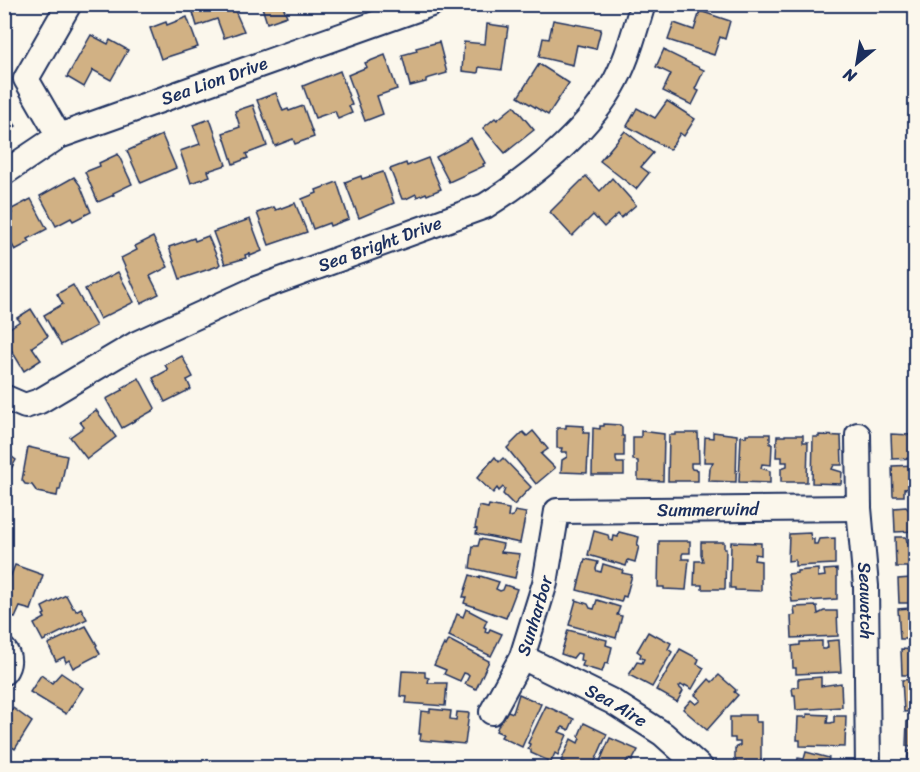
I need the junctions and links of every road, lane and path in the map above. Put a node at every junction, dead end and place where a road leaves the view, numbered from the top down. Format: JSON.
{"nodes":[{"id":1,"x":69,"y":4,"type":"edge"},
{"id":2,"x":643,"y":4,"type":"edge"},
{"id":3,"x":429,"y":5,"type":"edge"},
{"id":4,"x":59,"y":136,"type":"junction"},
{"id":5,"x":4,"y":173,"type":"edge"},
{"id":6,"x":4,"y":397,"type":"edge"},
{"id":7,"x":858,"y":435,"type":"dead end"},
{"id":8,"x":859,"y":508,"type":"junction"},
{"id":9,"x":558,"y":511,"type":"joint"},
{"id":10,"x":4,"y":650,"type":"edge"},
{"id":11,"x":522,"y":657,"type":"junction"},
{"id":12,"x":4,"y":672,"type":"edge"},
{"id":13,"x":492,"y":712,"type":"dead end"},
{"id":14,"x":701,"y":768,"type":"edge"},
{"id":15,"x":868,"y":768,"type":"edge"}],
"edges":[{"from":1,"to":4,"type":"street"},
{"from":2,"to":6,"type":"street","name":"Sea Bright Drive"},
{"from":3,"to":4,"type":"street","name":"Sea Lion Drive"},
{"from":4,"to":5,"type":"street","name":"Sea Lion Drive"},
{"from":7,"to":8,"type":"street","name":"Seawatch"},
{"from":8,"to":9,"type":"street","name":"Summerwind"},
{"from":8,"to":15,"type":"street","name":"Seawatch"},
{"from":9,"to":11,"type":"street","name":"Sunharbor"},
{"from":10,"to":12,"type":"street"},
{"from":11,"to":13,"type":"street","name":"Sunharbor"},
{"from":11,"to":14,"type":"street","name":"Sea Aire"}]}
